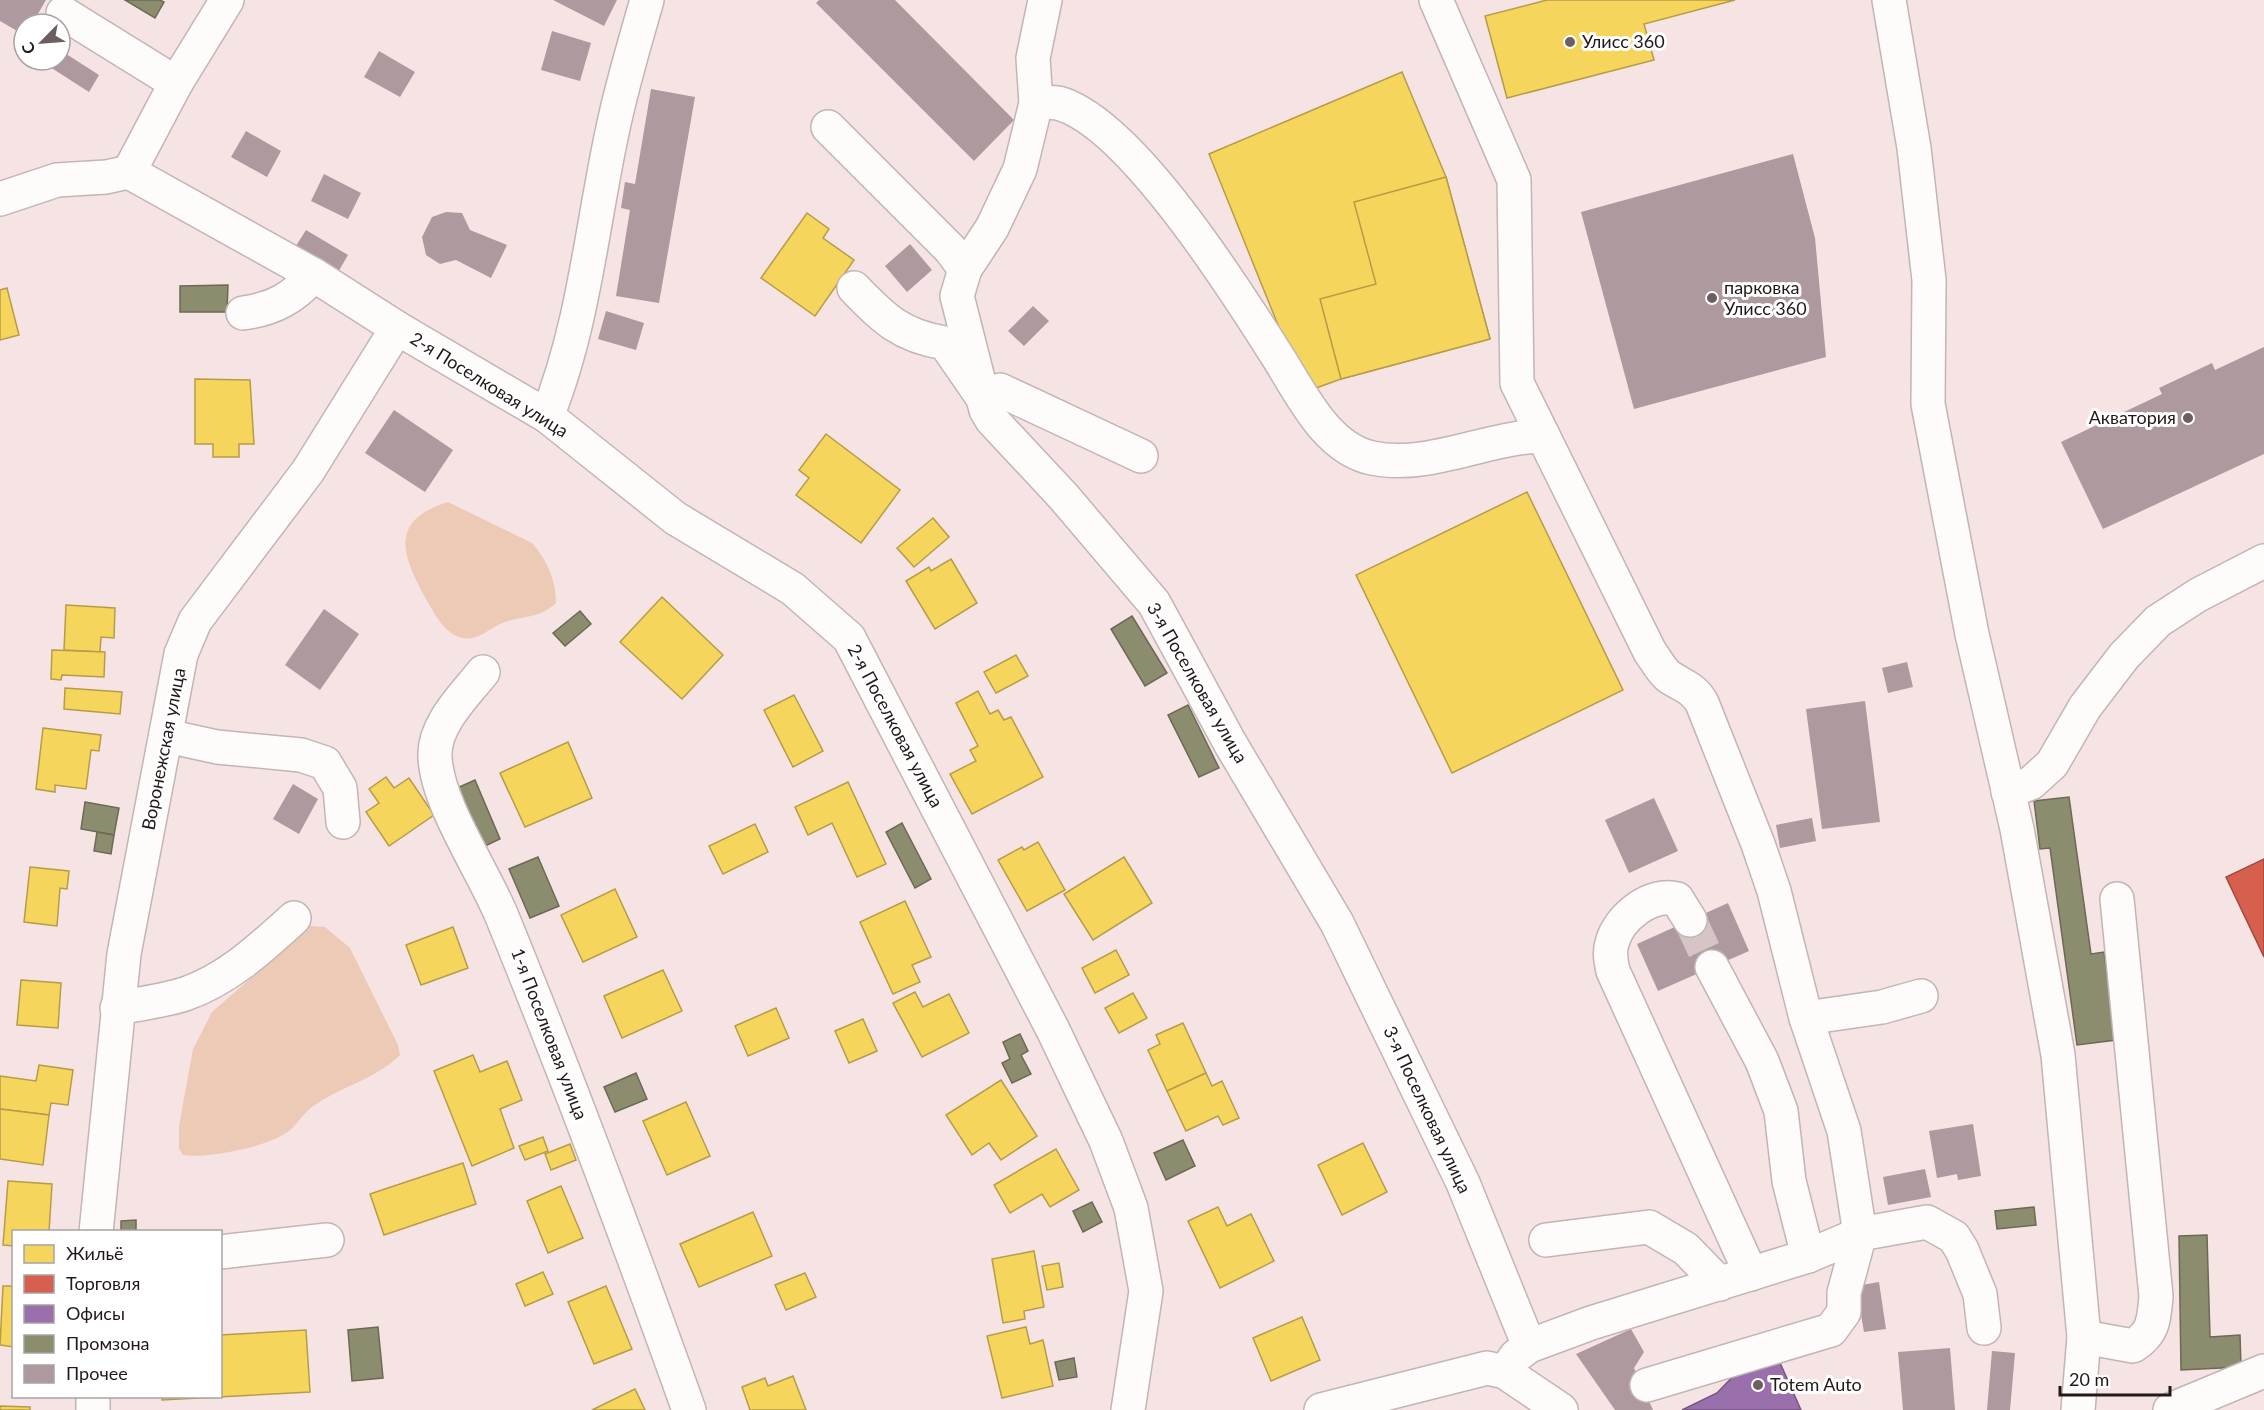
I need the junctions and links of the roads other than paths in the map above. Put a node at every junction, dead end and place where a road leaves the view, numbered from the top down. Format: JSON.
{"nodes":[{"id":1,"x":227,"y":0,"type":"edge"},
{"id":2,"x":646,"y":0,"type":"edge"},
{"id":3,"x":1045,"y":0,"type":"edge"},
{"id":4,"x":1436,"y":0,"type":"edge"},
{"id":5,"x":1889,"y":0,"type":"edge"},
{"id":6,"x":72,"y":19,"type":"edge"},
{"id":7,"x":176,"y":83,"type":"junction"},
{"id":8,"x":1035,"y":103,"type":"junction"},
{"id":9,"x":828,"y":127,"type":"dead end"},
{"id":10,"x":129,"y":172,"type":"junction"},
{"id":11,"x":0,"y":199,"type":"edge"},
{"id":12,"x":965,"y":269,"type":"junction"},
{"id":13,"x":314,"y":275,"type":"junction"},
{"id":14,"x":854,"y":288,"type":"dead end"},
{"id":15,"x":243,"y":313,"type":"dead end"},
{"id":16,"x":396,"y":328,"type":"junction"},
{"id":17,"x":982,"y":398,"type":"junction"},
{"id":18,"x":547,"y":416,"type":"junction"},
{"id":19,"x":1543,"y":436,"type":"junction"},
{"id":20,"x":1141,"y":456,"type":"dead end"},
{"id":21,"x":2264,"y":561,"type":"edge"},
{"id":22,"x":483,"y":672,"type":"dead end"},
{"id":23,"x":167,"y":736,"type":"junction"},
{"id":24,"x":2008,"y":792,"type":"junction"},
{"id":25,"x":343,"y":822,"type":"dead end"},
{"id":26,"x":2117,"y":899,"type":"dead end"},
{"id":27,"x":294,"y":918,"type":"dead end"},
{"id":28,"x":1690,"y":920,"type":"tunnel mouth"},
{"id":29,"x":1712,"y":967,"type":"tunnel mouth"},
{"id":30,"x":1921,"y":996,"type":"dead end"},
{"id":31,"x":117,"y":1008,"type":"junction"},
{"id":32,"x":1806,"y":1018,"type":"junction"},
{"id":33,"x":96,"y":1230,"type":"edge"},
{"id":34,"x":1860,"y":1234,"type":"junction"},
{"id":35,"x":327,"y":1240,"type":"dead end"},
{"id":36,"x":1546,"y":1240,"type":"dead end"},
{"id":37,"x":222,"y":1252,"type":"edge"},
{"id":38,"x":1808,"y":1256,"type":"junction"},
{"id":39,"x":1736,"y":1279,"type":"junction"},
{"id":40,"x":1984,"y":1328,"type":"dead end"},
{"id":41,"x":2084,"y":1337,"type":"junction"},
{"id":42,"x":1529,"y":1346,"type":"junction"},
{"id":43,"x":2264,"y":1371,"type":"edge"},
{"id":44,"x":1505,"y":1372,"type":"junction"},
{"id":45,"x":1647,"y":1385,"type":"dead end"},
{"id":46,"x":689,"y":1410,"type":"edge"},
{"id":47,"x":1128,"y":1410,"type":"edge"},
{"id":48,"x":1321,"y":1410,"type":"edge"},
{"id":49,"x":1561,"y":1410,"type":"edge"},
{"id":50,"x":2078,"y":1410,"type":"edge"},
{"id":51,"x":2170,"y":1410,"type":"edge"}],
"edges":[{"from":1,"to":7,"type":"street"},
{"from":2,"to":18,"type":"street"},
{"from":3,"to":8,"type":"street","name":"3-я Поселковая улица"},
{"from":4,"to":19,"type":"street"},
{"from":5,"to":24,"type":"street"},
{"from":6,"to":7,"type":"street"},
{"from":7,"to":10,"type":"street"},
{"from":8,"to":12,"type":"street","name":"3-я Поселковая улица"},
{"from":8,"to":19,"type":"street"},
{"from":9,"to":12,"type":"street"},
{"from":10,"to":11,"type":"street"},
{"from":10,"to":13,"type":"street","name":"2-я Поселковая улица"},
{"from":12,"to":17,"type":"street","name":"3-я Поселковая улица"},
{"from":13,"to":15,"type":"street"},
{"from":13,"to":16,"type":"street","name":"2-я Поселковая улица"},
{"from":14,"to":17,"type":"street"},
{"from":16,"to":18,"type":"street","name":"2-я Поселковая улица"},
{"from":16,"to":23,"type":"street","name":"Воронежская улица"},
{"from":17,"to":20,"type":"street"},
{"from":17,"to":42,"type":"street","name":"3-я Поселковая улица"},
{"from":18,"to":47,"type":"street","name":"2-я Поселковая улица"},
{"from":19,"to":32,"type":"street"},
{"from":21,"to":24,"type":"street"},
{"from":22,"to":46,"type":"street","name":"1-я Поселковая улица"},
{"from":23,"to":25,"type":"street"},
{"from":23,"to":31,"type":"street","name":"Воронежская улица"},
{"from":24,"to":41,"type":"street"},
{"from":26,"to":41,"type":"street"},
{"from":27,"to":31,"type":"street"},
{"from":28,"to":39,"type":"street"},
{"from":29,"to":38,"type":"street"},
{"from":30,"to":32,"type":"street"},
{"from":31,"to":33,"type":"street","name":"Воронежская улица"},
{"from":32,"to":34,"type":"street"},
{"from":34,"to":38,"type":"street"},
{"from":34,"to":40,"type":"street"},
{"from":34,"to":45,"type":"street"},
{"from":35,"to":37,"type":"street"},
{"from":36,"to":39,"type":"street"},
{"from":38,"to":39,"type":"street"},
{"from":39,"to":42,"type":"street"},
{"from":41,"to":50,"type":"street"},
{"from":42,"to":44,"type":"street"},
{"from":43,"to":51,"type":"street"},
{"from":44,"to":48,"type":"street"},
{"from":44,"to":49,"type":"street"}]}
